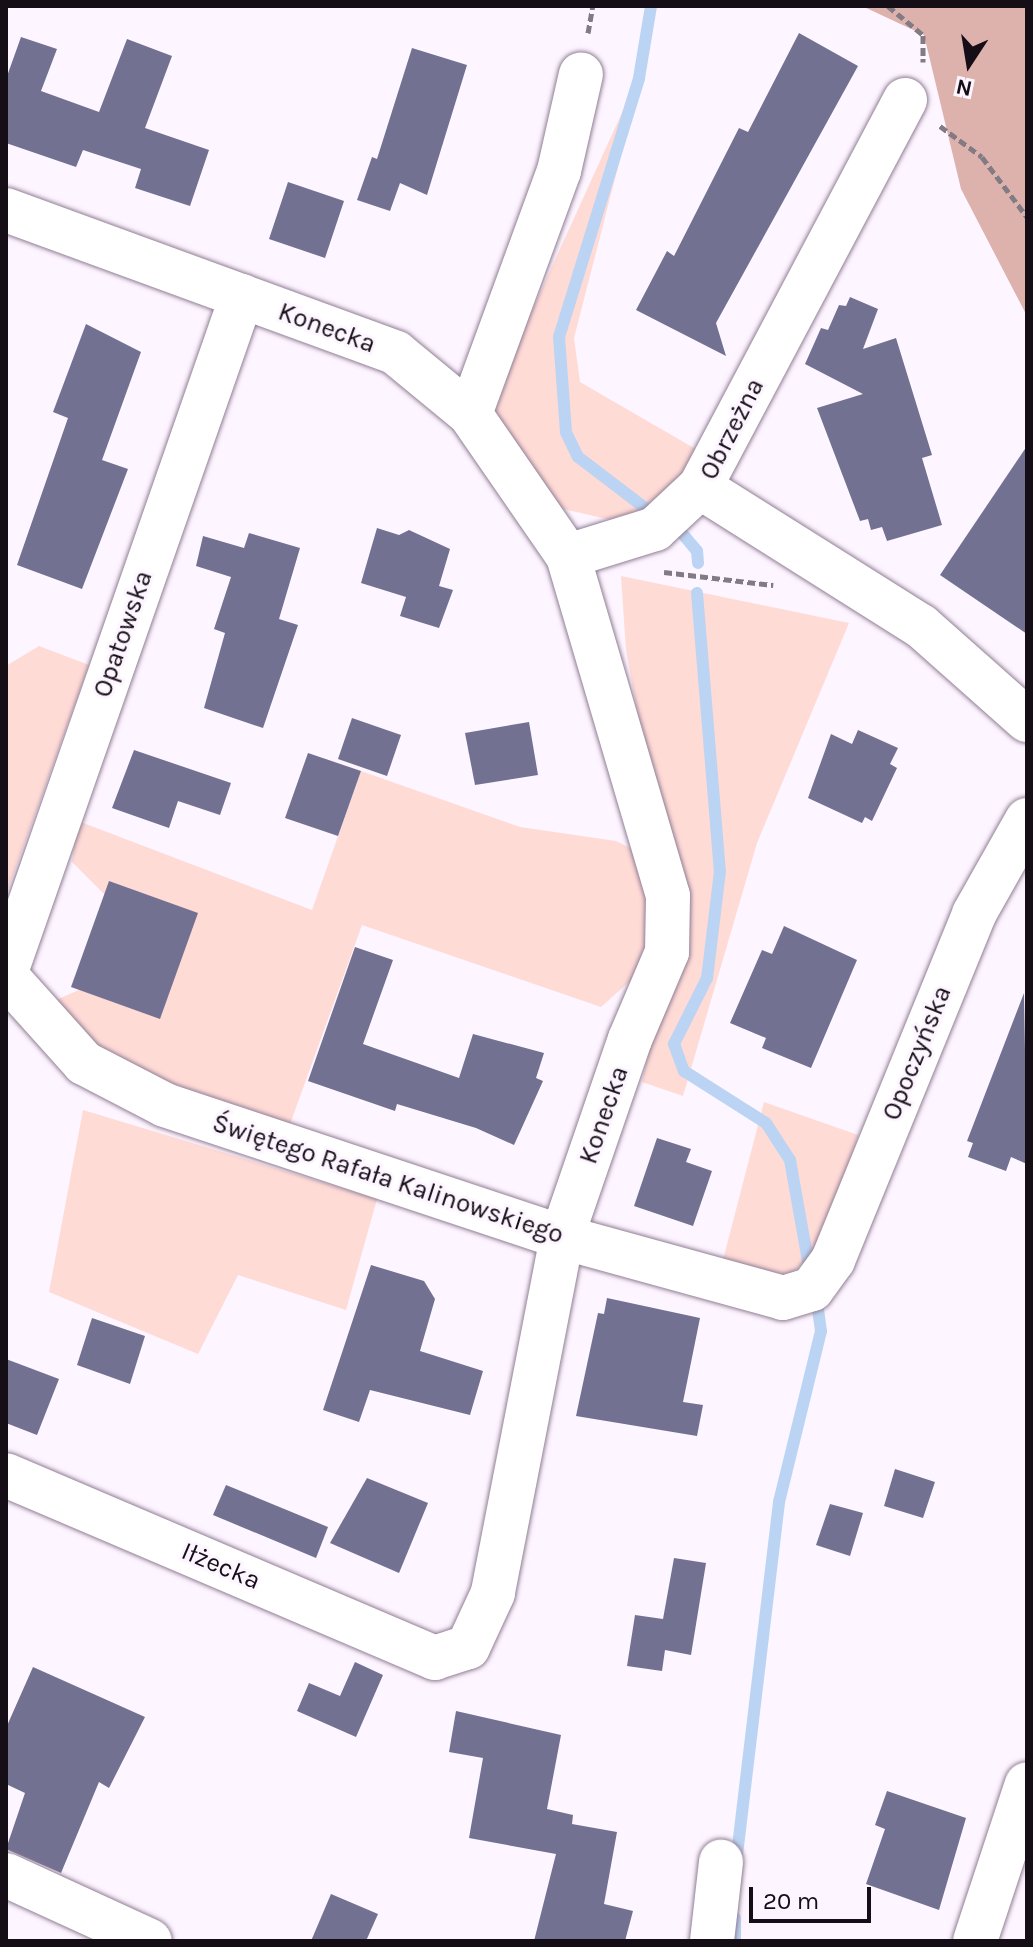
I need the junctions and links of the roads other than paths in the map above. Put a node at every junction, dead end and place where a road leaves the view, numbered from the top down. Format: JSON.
{"nodes":[{"id":1,"x":581,"y":74,"type":"dead end"},
{"id":2,"x":905,"y":100,"type":"road end"},
{"id":3,"x":6,"y":210,"type":"edge"},
{"id":4,"x":242,"y":296,"type":"junction"},
{"id":5,"x":470,"y":414,"type":"junction"},
{"id":6,"x":700,"y":487,"type":"junction"},
{"id":7,"x":568,"y":556,"type":"junction"},
{"id":8,"x":1027,"y":720,"type":"edge"},
{"id":9,"x":1027,"y":820,"type":"edge"},
{"id":10,"x":6,"y":974,"type":"edge"},
{"id":11,"x":562,"y":1237,"type":"junction"},
{"id":12,"x":812,"y":1289,"type":"joint"},
{"id":13,"x":6,"y":1475,"type":"edge"},
{"id":14,"x":435,"y":1658,"type":"joint"},
{"id":15,"x":1027,"y":1784,"type":"edge"},
{"id":16,"x":721,"y":1862,"type":"dead end"},
{"id":17,"x":6,"y":1875,"type":"edge"},
{"id":18,"x":150,"y":1941,"type":"edge"},
{"id":19,"x":712,"y":1941,"type":"edge"},
{"id":20,"x":975,"y":1941,"type":"edge"}],
"edges":[{"from":1,"to":5,"type":"street"},
{"from":2,"to":6,"type":"street","name":"Obrzeżna"},
{"from":3,"to":4,"type":"street","name":"Konecka"},
{"from":4,"to":5,"type":"street","name":"Konecka"},
{"from":4,"to":10,"type":"street","name":"Opatowska"},
{"from":5,"to":7,"type":"street","name":"Konecka"},
{"from":6,"to":7,"type":"street"},
{"from":6,"to":8,"type":"street","name":"Obrzeżna"},
{"from":7,"to":11,"type":"street","name":"Konecka"},
{"from":9,"to":12,"type":"street","name":"Opoczyńska"},
{"from":10,"to":11,"type":"street","name":"Świętego Rafała Kalinowskiego"},
{"from":11,"to":12,"type":"street","name":"Świętego Rafała Kalinowskiego"},
{"from":11,"to":14,"type":"street","name":"Konecka"},
{"from":13,"to":14,"type":"street","name":"Iłżecka"},
{"from":15,"to":20,"type":"street"},
{"from":16,"to":19,"type":"street"},
{"from":17,"to":18,"type":"street"}]}
